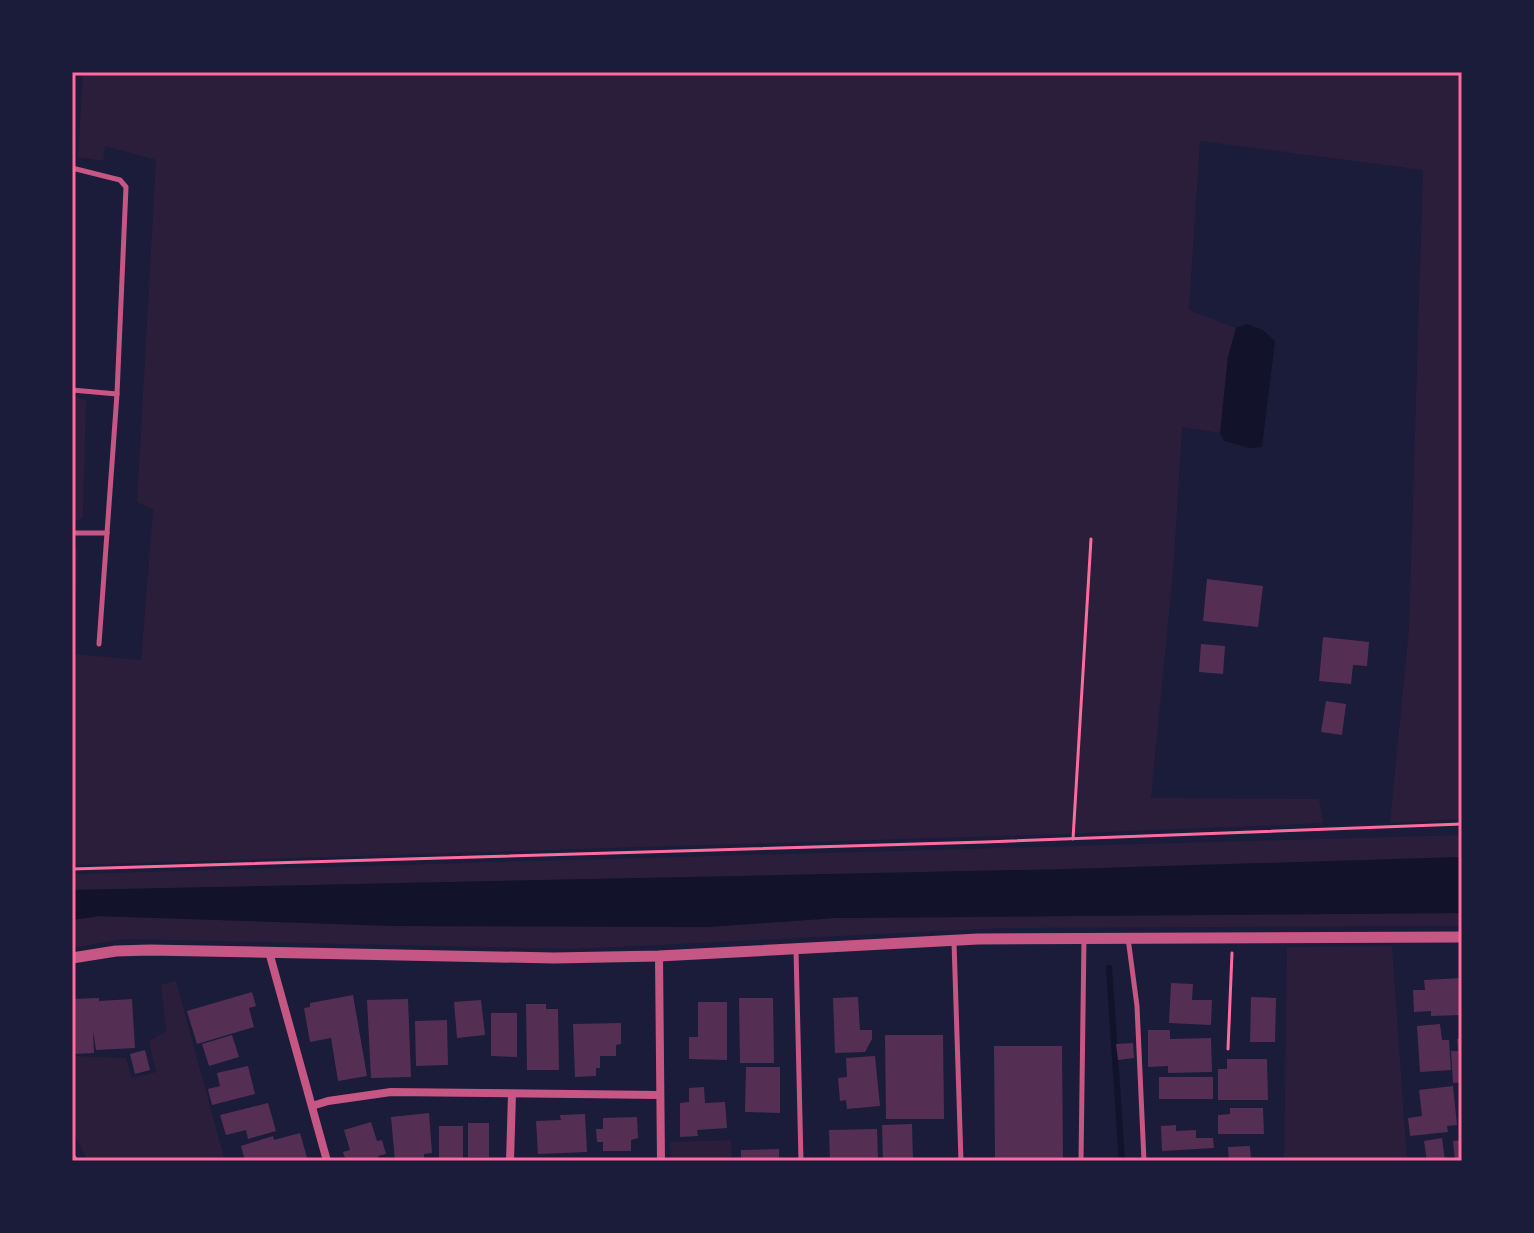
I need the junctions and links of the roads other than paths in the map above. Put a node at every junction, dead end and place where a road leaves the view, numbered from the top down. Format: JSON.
{"nodes":[{"id":1,"x":72,"y":168,"type":"edge"},
{"id":2,"x":72,"y":390,"type":"edge"},
{"id":3,"x":117,"y":394,"type":"junction"},
{"id":4,"x":72,"y":533,"type":"edge"},
{"id":5,"x":107,"y":533,"type":"junction"},
{"id":6,"x":99,"y":644,"type":"dead end"},
{"id":7,"x":1084,"y":937,"type":"junction"},
{"id":8,"x":1128,"y":937,"type":"junction"},
{"id":9,"x":1462,"y":937,"type":"edge"},
{"id":10,"x":954,"y":940,"type":"junction"},
{"id":11,"x":796,"y":948,"type":"junction"},
{"id":12,"x":269,"y":952,"type":"junction"},
{"id":13,"x":659,"y":956,"type":"junction"},
{"id":14,"x":72,"y":958,"type":"edge"},
{"id":15,"x":512,"y":1094,"type":"junction"},
{"id":16,"x":660,"y":1095,"type":"junction"},
{"id":17,"x":312,"y":1106,"type":"junction"},
{"id":18,"x":327,"y":1161,"type":"edge"},
{"id":19,"x":510,"y":1161,"type":"edge"},
{"id":20,"x":661,"y":1161,"type":"edge"},
{"id":21,"x":801,"y":1161,"type":"edge"},
{"id":22,"x":961,"y":1161,"type":"edge"},
{"id":23,"x":1081,"y":1161,"type":"edge"},
{"id":24,"x":1144,"y":1161,"type":"edge"}],
"edges":[{"from":1,"to":3,"type":"lane"},
{"from":2,"to":3,"type":"lane"},
{"from":3,"to":5,"type":"lane"},
{"from":4,"to":5,"type":"lane"},
{"from":5,"to":6,"type":"lane"},
{"from":7,"to":8,"type":"street"},
{"from":7,"to":10,"type":"street"},
{"from":7,"to":23,"type":"lane"},
{"from":8,"to":9,"type":"street"},
{"from":8,"to":24,"type":"lane"},
{"from":10,"to":11,"type":"street"},
{"from":10,"to":22,"type":"lane"},
{"from":11,"to":13,"type":"street"},
{"from":11,"to":21,"type":"lane"},
{"from":12,"to":13,"type":"street"},
{"from":12,"to":14,"type":"street"},
{"from":12,"to":17,"type":"street"},
{"from":13,"to":16,"type":"street"},
{"from":15,"to":16,"type":"street"},
{"from":15,"to":17,"type":"street"},
{"from":15,"to":19,"type":"street"},
{"from":16,"to":20,"type":"street"},
{"from":17,"to":18,"type":"street"}]}
